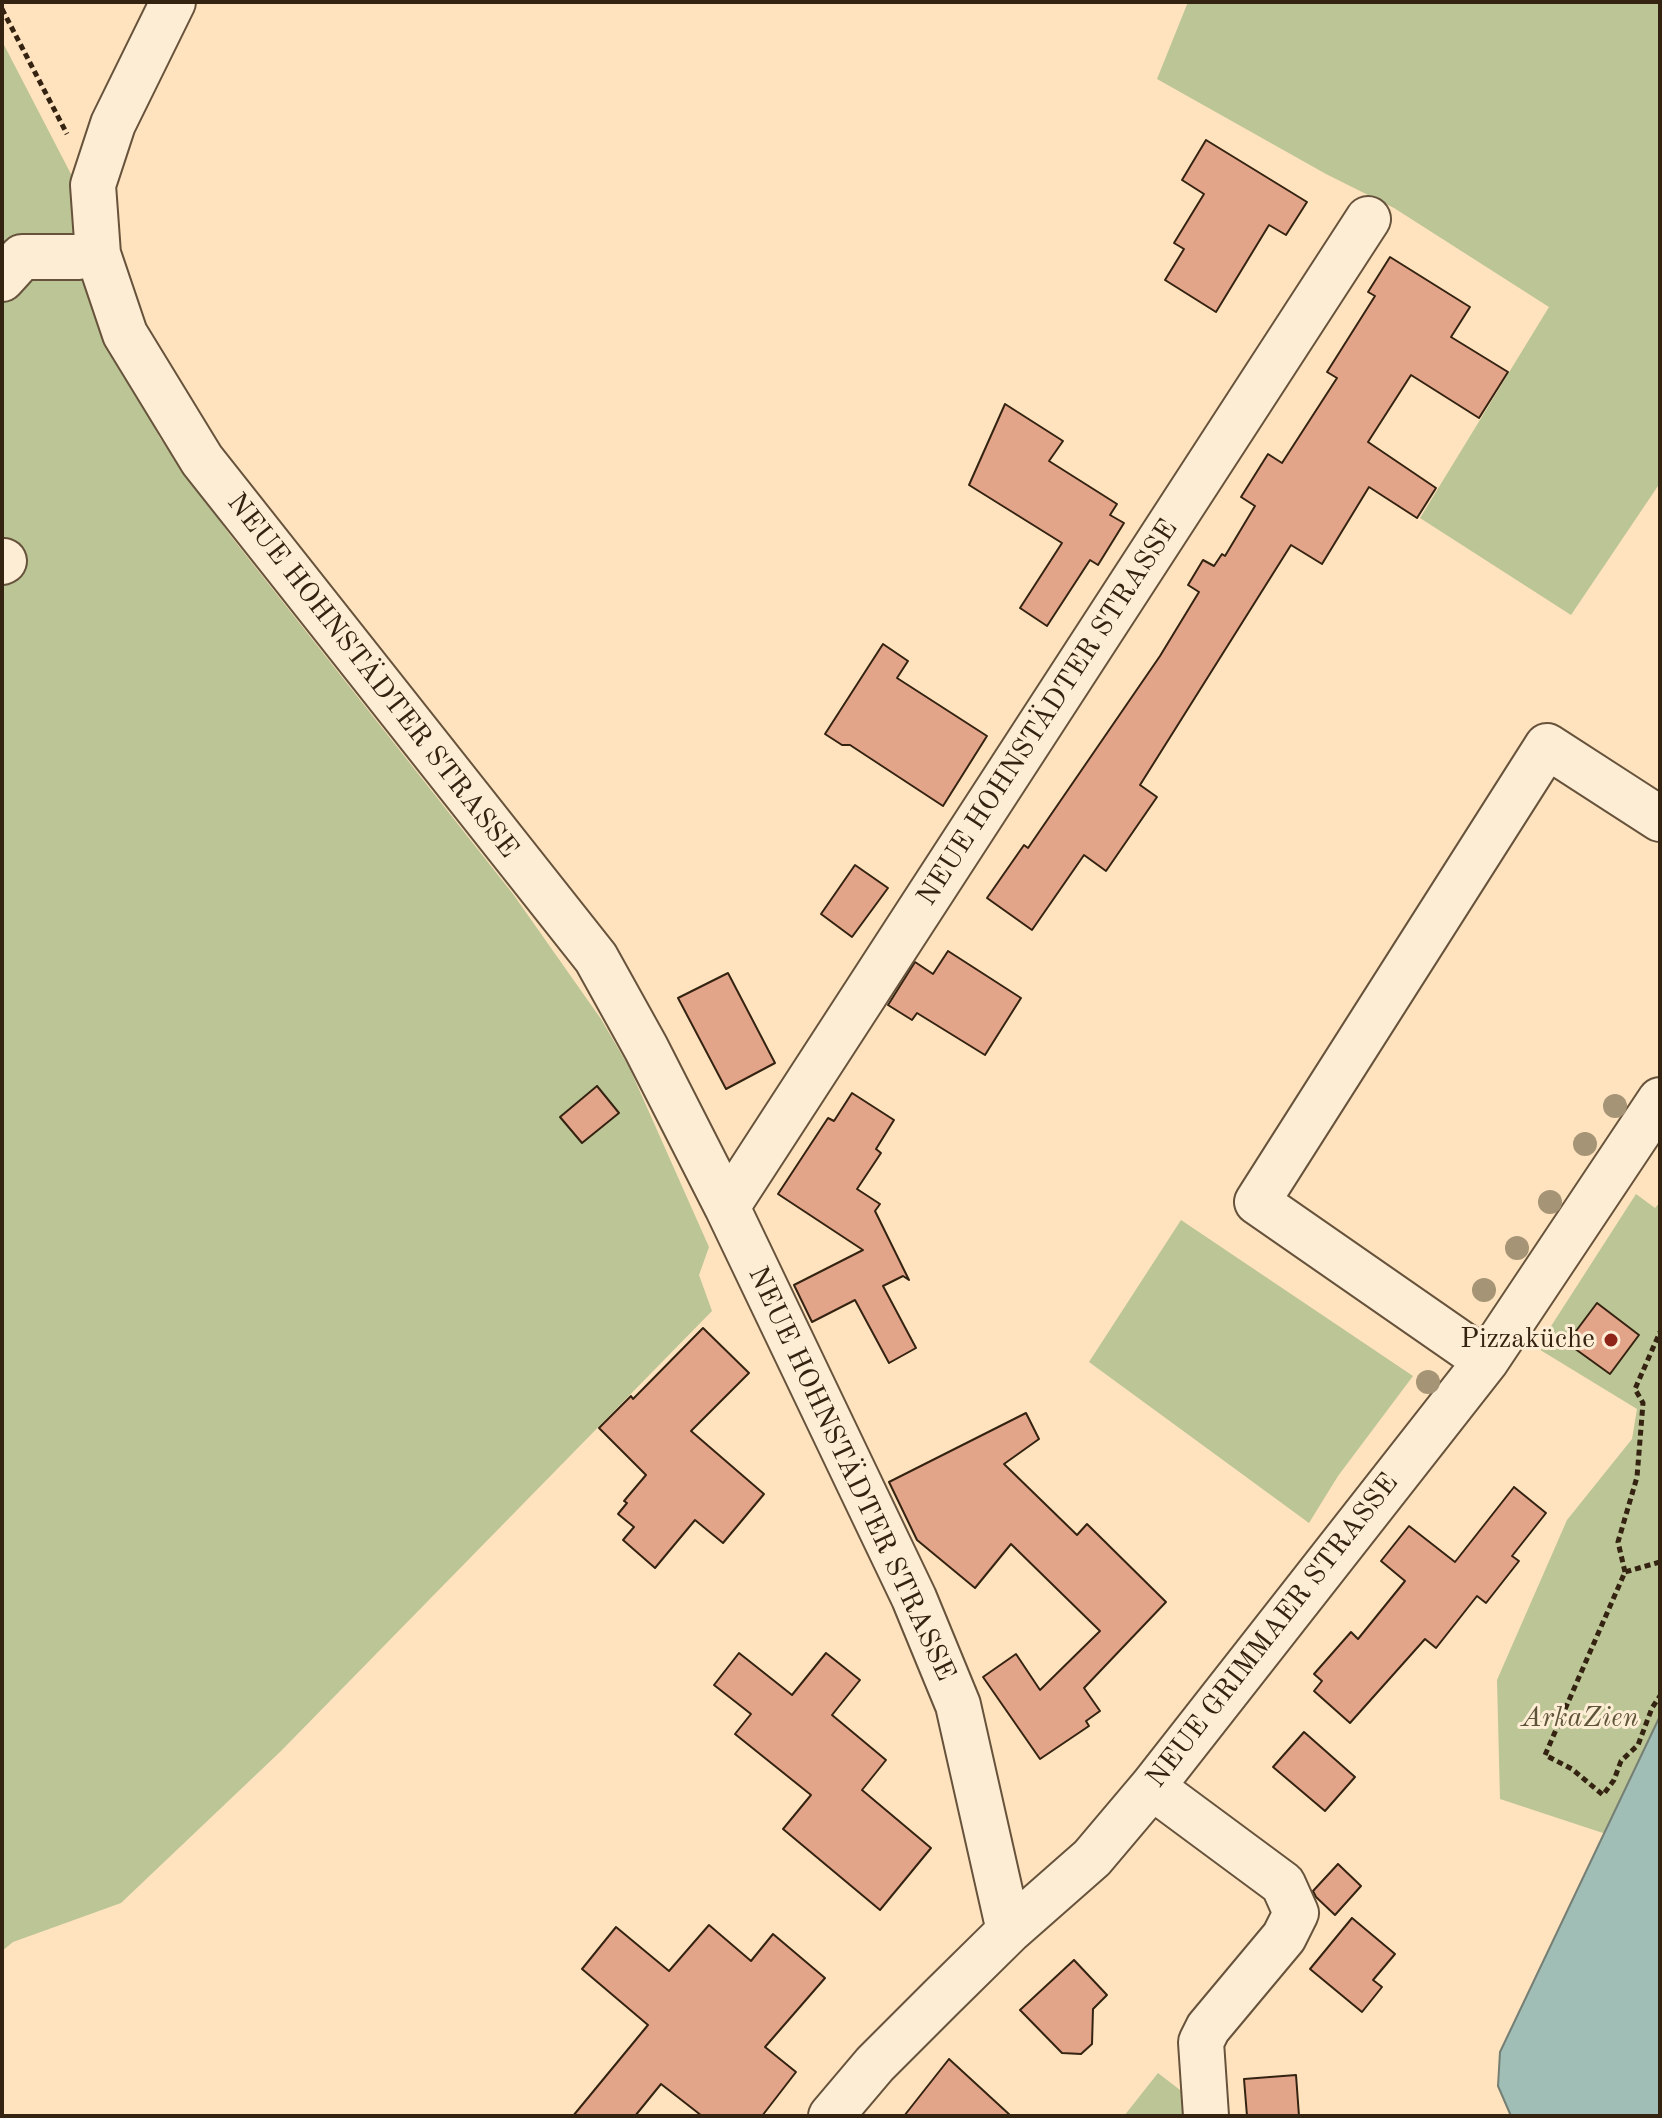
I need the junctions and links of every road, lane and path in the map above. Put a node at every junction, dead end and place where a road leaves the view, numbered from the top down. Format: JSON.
{"nodes":[{"id":1,"x":173,"y":2,"type":"edge"},
{"id":2,"x":2,"y":9,"type":"edge"},
{"id":3,"x":107,"y":144,"type":"junction"},
{"id":4,"x":1368,"y":219,"type":"dead end"},
{"id":5,"x":98,"y":254,"type":"junction"},
{"id":6,"x":2,"y":279,"type":"edge"},
{"id":7,"x":1660,"y":819,"type":"edge"},
{"id":8,"x":1660,"y":1100,"type":"edge"},
{"id":9,"x":727,"y":1207,"type":"junction"},
{"id":10,"x":1660,"y":1332,"type":"edge"},
{"id":11,"x":1486,"y":1361,"type":"junction"},
{"id":12,"x":1660,"y":1562,"type":"edge"},
{"id":13,"x":1625,"y":1572,"type":"junction"},
{"id":14,"x":1660,"y":1696,"type":"edge"},
{"id":15,"x":1152,"y":1787,"type":"junction"},
{"id":16,"x":1009,"y":1931,"type":"junction"},
{"id":17,"x":831,"y":2116,"type":"edge"},
{"id":18,"x":1206,"y":2116,"type":"edge"}],
"edges":[{"from":1,"to":3,"type":"street","name":"NEUE HOHNSTÄDTER STRASSE"},
{"from":2,"to":3,"type":"path"},
{"from":3,"to":5,"type":"street","name":"NEUE HOHNSTÄDTER STRASSE"},
{"from":4,"to":9,"type":"street","name":"NEUE HOHNSTÄDTER STRASSE"},
{"from":5,"to":6,"type":"street"},
{"from":5,"to":9,"type":"street","name":"NEUE HOHNSTÄDTER STRASSE"},
{"from":7,"to":11,"type":"street"},
{"from":8,"to":11,"type":"street","name":"NEUE GRIMMAER STRASSE"},
{"from":9,"to":16,"type":"street","name":"NEUE HOHNSTÄDTER STRASSE"},
{"from":10,"to":13,"type":"path"},
{"from":11,"to":15,"type":"street","name":"NEUE GRIMMAER STRASSE"},
{"from":12,"to":13,"type":"path"},
{"from":13,"to":14,"type":"path"},
{"from":15,"to":16,"type":"street","name":"NEUE GRIMMAER STRASSE"},
{"from":15,"to":18,"type":"street"},
{"from":16,"to":17,"type":"street","name":"NEUE GRIMMAER STRASSE"}]}
